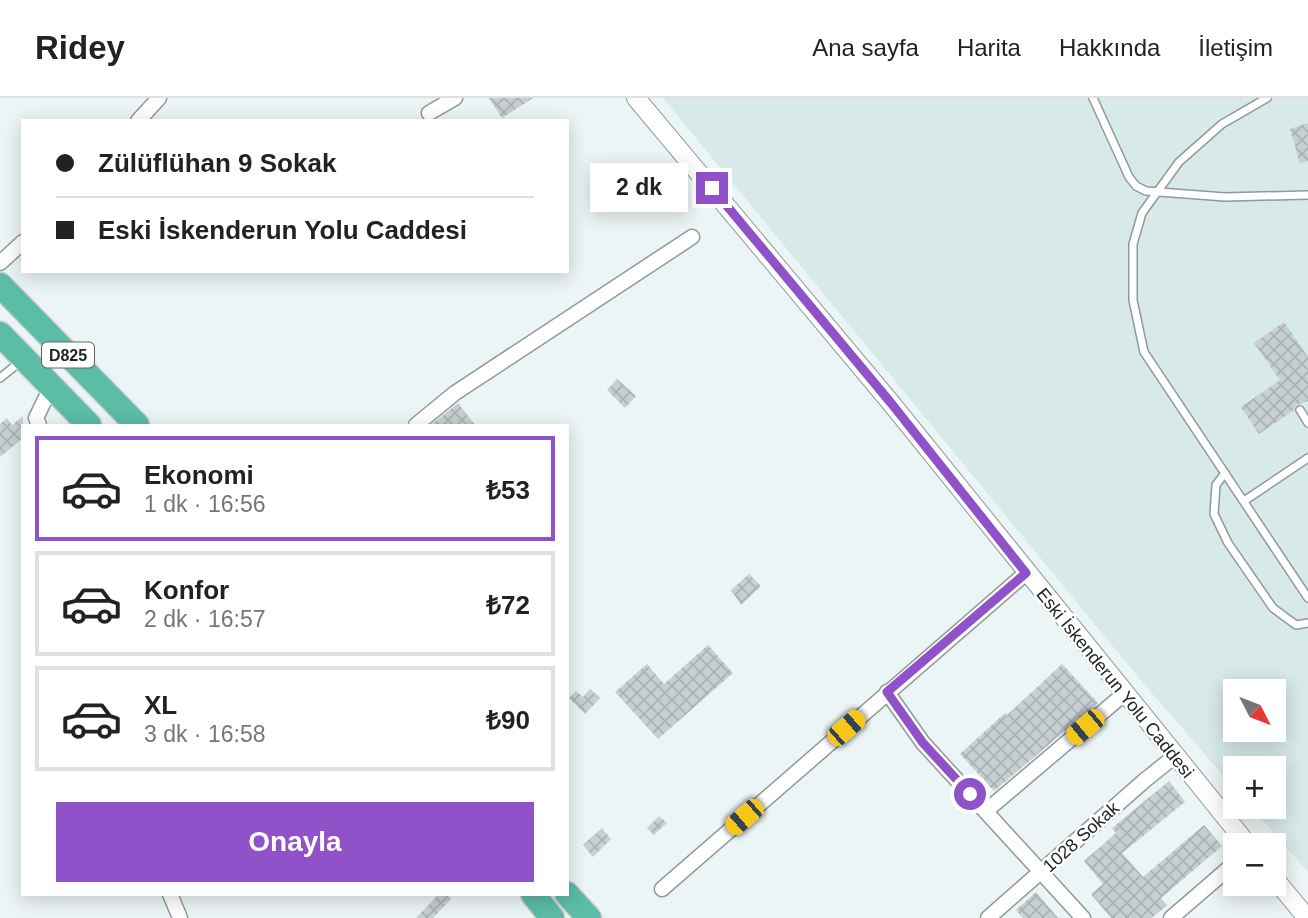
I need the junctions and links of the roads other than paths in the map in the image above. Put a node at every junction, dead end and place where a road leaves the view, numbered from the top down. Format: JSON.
{"nodes":[{"id":1,"x":159,"y":98,"type":"edge"},
{"id":2,"x":454,"y":98,"type":"edge"},
{"id":3,"x":636,"y":98,"type":"edge"},
{"id":4,"x":1093,"y":98,"type":"edge"},
{"id":5,"x":1267,"y":98,"type":"edge"},
{"id":6,"x":429,"y":113,"type":"dead end"},
{"id":7,"x":140,"y":119,"type":"edge"},
{"id":8,"x":1157,"y":193,"type":"junction"},
{"id":9,"x":1308,"y":195,"type":"edge"},
{"id":10,"x":692,"y":237,"type":"dead end"},
{"id":11,"x":21,"y":244,"type":"edge"},
{"id":12,"x":0,"y":263,"type":"edge"},
{"id":13,"x":0,"y":285,"type":"edge"},
{"id":14,"x":0,"y":334,"type":"edge"},
{"id":15,"x":24,"y":359,"type":"junction"},
{"id":16,"x":0,"y":378,"type":"edge"},
{"id":17,"x":51,"y":387,"type":"junction"},
{"id":18,"x":1300,"y":410,"type":"dead end"},
{"id":19,"x":1308,"y":423,"type":"edge"},
{"id":20,"x":39,"y":424,"type":"edge"},
{"id":21,"x":88,"y":424,"type":"edge"},
{"id":22,"x":136,"y":424,"type":"edge"},
{"id":23,"x":416,"y":424,"type":"edge"},
{"id":24,"x":1308,"y":458,"type":"edge"},
{"id":25,"x":1225,"y":473,"type":"junction"},
{"id":26,"x":1244,"y":501,"type":"junction"},
{"id":27,"x":1026,"y":573,"type":"junction"},
{"id":28,"x":1308,"y":598,"type":"edge"},
{"id":29,"x":1308,"y":623,"type":"edge"},
{"id":30,"x":887,"y":692,"type":"junction"},
{"id":31,"x":1124,"y":694,"type":"junction"},
{"id":32,"x":1175,"y":757,"type":"junction"},
{"id":33,"x":986,"y":811,"type":"junction"},
{"id":34,"x":1238,"y":833,"type":"edge"},
{"id":35,"x":1041,"y":872,"type":"junction"},
{"id":36,"x":1223,"y":873,"type":"edge"},
{"id":37,"x":662,"y":889,"type":"dead end"},
{"id":38,"x":1286,"y":893,"type":"edge"},
{"id":39,"x":171,"y":896,"type":"edge"},
{"id":40,"x":535,"y":896,"type":"edge"},
{"id":41,"x":569,"y":896,"type":"edge"},
{"id":42,"x":180,"y":918,"type":"edge"},
{"id":43,"x":552,"y":918,"type":"edge"},
{"id":44,"x":589,"y":918,"type":"edge"},
{"id":45,"x":988,"y":918,"type":"edge"},
{"id":46,"x":1083,"y":918,"type":"edge"},
{"id":47,"x":1171,"y":918,"type":"edge"},
{"id":48,"x":1307,"y":918,"type":"edge"}],
"edges":[{"from":1,"to":7,"type":"street"},
{"from":2,"to":6,"type":"street"},
{"from":3,"to":27,"type":"street","name":"Eski İskenderun Yolu Caddesi"},
{"from":4,"to":8,"type":"lane"},
{"from":5,"to":8,"type":"lane"},
{"from":8,"to":9,"type":"lane"},
{"from":8,"to":25,"type":"lane"},
{"from":10,"to":23,"type":"street"},
{"from":11,"to":12,"type":"street"},
{"from":13,"to":22,"type":"highway","number":"D825"},
{"from":14,"to":15,"type":"highway","number":"D825"},
{"from":15,"to":16,"type":"lane"},
{"from":15,"to":17,"type":"highway","number":"D825"},
{"from":17,"to":20,"type":"street"},
{"from":17,"to":21,"type":"highway","number":"D825"},
{"from":18,"to":19,"type":"lane"},
{"from":24,"to":26,"type":"lane"},
{"from":25,"to":26,"type":"lane"},
{"from":25,"to":29,"type":"lane"},
{"from":26,"to":28,"type":"lane"},
{"from":27,"to":30,"type":"street"},
{"from":27,"to":31,"type":"street","name":"Eski İskenderun Yolu Caddesi"},
{"from":30,"to":33,"type":"street"},
{"from":30,"to":37,"type":"street"},
{"from":31,"to":32,"type":"street","name":"Eski İskenderun Yolu Caddesi"},
{"from":31,"to":33,"type":"street"},
{"from":32,"to":34,"type":"street","name":"Eski İskenderun Yolu Caddesi"},
{"from":32,"to":35,"type":"street","name":"1028 Sokak"},
{"from":33,"to":35,"type":"street"},
{"from":35,"to":45,"type":"street","name":"1028 Sokak"},
{"from":35,"to":46,"type":"street"},
{"from":36,"to":47,"type":"street"},
{"from":38,"to":48,"type":"street"},
{"from":39,"to":42,"type":"street"},
{"from":40,"to":43,"type":"highway"},
{"from":41,"to":44,"type":"highway"}]}
